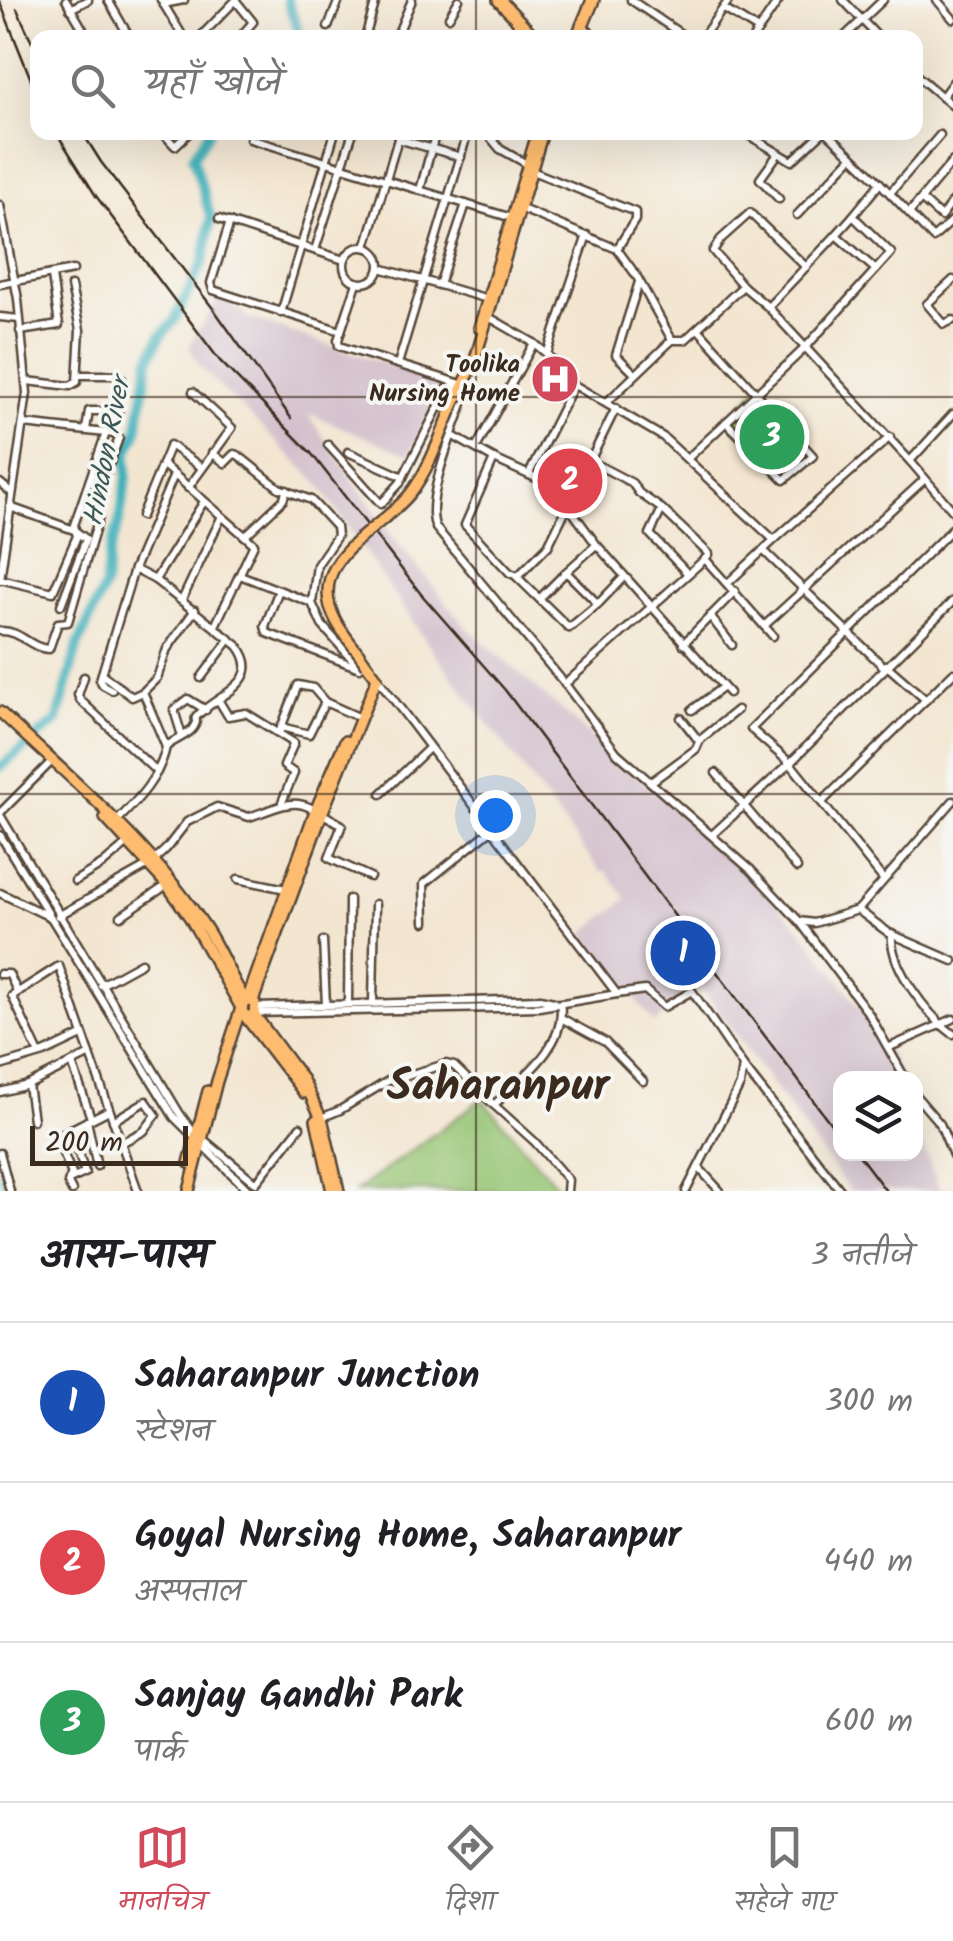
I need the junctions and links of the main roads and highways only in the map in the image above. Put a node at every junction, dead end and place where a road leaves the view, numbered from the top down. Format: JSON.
{"nodes":[{"id":1,"x":499,"y":0,"type":"edge"},
{"id":2,"x":590,"y":0,"type":"edge"},
{"id":3,"x":527,"y":30,"type":"edge"},
{"id":4,"x":579,"y":30,"type":"edge"},
{"id":5,"x":538,"y":140,"type":"edge"},
{"id":6,"x":529,"y":168,"type":"junction"},
{"id":7,"x":486,"y":316,"type":"junction"},
{"id":8,"x":370,"y":694,"type":"junction"},
{"id":9,"x":0,"y":712,"type":"edge"},
{"id":10,"x":6,"y":724,"type":"edge"},
{"id":11,"x":100,"y":809,"type":"junction"},
{"id":12,"x":318,"y":812,"type":"junction"},
{"id":13,"x":152,"y":862,"type":"junction"},
{"id":14,"x":248,"y":1008,"type":"junction"},
{"id":15,"x":186,"y":1191,"type":"edge"},
{"id":16,"x":335,"y":1191,"type":"edge"}],
"edges":[{"from":1,"to":3,"type":"highway"},
{"from":2,"to":4,"type":"highway"},
{"from":5,"to":6,"type":"main road"},
{"from":6,"to":7,"type":"main road"},
{"from":6,"to":7,"type":"main road"},
{"from":7,"to":8,"type":"main road","bridge":true},
{"from":8,"to":12,"type":"main road"},
{"from":8,"to":12,"type":"main road"},
{"from":9,"to":10,"type":"main road"},
{"from":10,"to":11,"type":"main road"},
{"from":11,"to":13,"type":"main road"},
{"from":11,"to":13,"type":"main road"},
{"from":12,"to":14,"type":"main road"},
{"from":12,"to":14,"type":"main road"},
{"from":13,"to":14,"type":"main road"},
{"from":13,"to":14,"type":"main road"},
{"from":14,"to":15,"type":"main road"},
{"from":14,"to":16,"type":"main road"}]}
